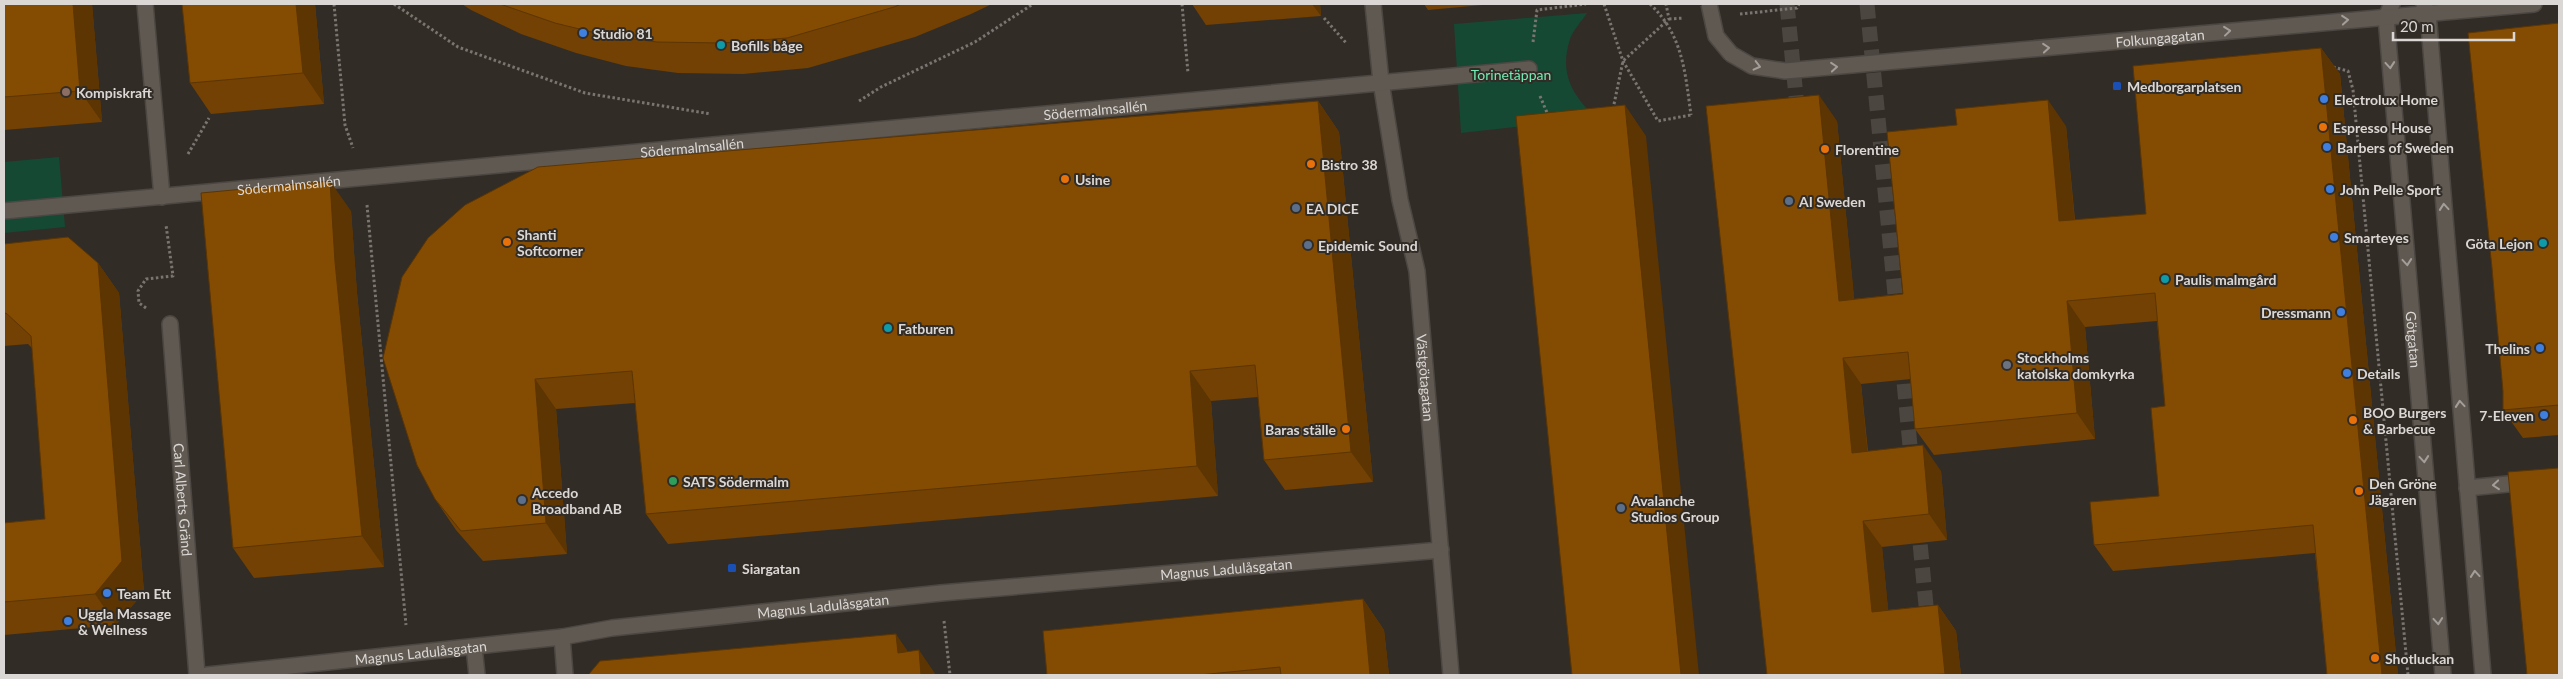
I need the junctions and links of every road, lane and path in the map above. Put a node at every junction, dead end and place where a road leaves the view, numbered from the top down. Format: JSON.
{"nodes":[{"id":1,"x":334,"y":4,"type":"edge"},
{"id":2,"x":394,"y":4,"type":"edge"},
{"id":3,"x":1033,"y":4,"type":"edge"},
{"id":4,"x":1182,"y":4,"type":"edge"},
{"id":5,"x":1372,"y":4,"type":"edge"},
{"id":6,"x":1586,"y":4,"type":"edge"},
{"id":7,"x":1604,"y":4,"type":"edge"},
{"id":8,"x":1650,"y":4,"type":"edge"},
{"id":9,"x":1666,"y":4,"type":"edge"},
{"id":10,"x":1709,"y":4,"type":"edge"},
{"id":11,"x":1799,"y":4,"type":"edge"},
{"id":12,"x":2534,"y":4,"type":"edge"},
{"id":13,"x":2426,"y":8,"type":"edge"},
{"id":14,"x":1537,"y":10,"type":"dead end"},
{"id":15,"x":2389,"y":10,"type":"edge"},
{"id":16,"x":146,"y":11,"type":"edge"},
{"id":17,"x":1737,"y":14,"type":"dead end"},
{"id":18,"x":1623,"y":62,"type":"junction"},
{"id":19,"x":2330,"y":67,"type":"dead end"},
{"id":20,"x":1529,"y":68,"type":"dead end"},
{"id":21,"x":1381,"y":82,"type":"junction"},
{"id":22,"x":1191,"y":100,"type":"junction"},
{"id":23,"x":858,"y":102,"type":"dead end"},
{"id":24,"x":1612,"y":112,"type":"edge"},
{"id":25,"x":716,"y":115,"type":"dead end"},
{"id":26,"x":364,"y":176,"type":"junction"},
{"id":27,"x":162,"y":196,"type":"junction"},
{"id":28,"x":4,"y":210,"type":"edge"},
{"id":29,"x":171,"y":253,"type":"dead end"},
{"id":30,"x":138,"y":291,"type":"dead end"},
{"id":31,"x":170,"y":324,"type":"dead end"},
{"id":32,"x":2559,"y":479,"type":"edge"},
{"id":33,"x":2467,"y":488,"type":"junction"},
{"id":34,"x":1441,"y":550,"type":"junction"},
{"id":35,"x":941,"y":593,"type":"junction"},
{"id":36,"x":562,"y":637,"type":"junction"},
{"id":37,"x":474,"y":647,"type":"junction"},
{"id":38,"x":410,"y":655,"type":"junction"},
{"id":39,"x":197,"y":675,"type":"edge"},
{"id":40,"x":207,"y":675,"type":"edge"},
{"id":41,"x":477,"y":675,"type":"edge"},
{"id":42,"x":566,"y":675,"type":"edge"},
{"id":43,"x":950,"y":675,"type":"edge"},
{"id":44,"x":1451,"y":675,"type":"edge"},
{"id":45,"x":2408,"y":675,"type":"edge"},
{"id":46,"x":2443,"y":675,"type":"edge"},
{"id":47,"x":2483,"y":675,"type":"edge"}],
"edges":[{"from":1,"to":26,"type":"path"},
{"from":2,"to":25,"type":"path"},
{"from":3,"to":23,"type":"path"},
{"from":4,"to":22,"type":"path"},
{"from":5,"to":21,"type":"street","name":"Västgötagatan"},
{"from":6,"to":14,"type":"path"},
{"from":7,"to":18,"type":"path"},
{"from":8,"to":18,"type":"path","bridge":true},
{"from":9,"to":18,"type":"path"},
{"from":10,"to":15,"type":"street","name":"Folkungagatan","one_way":true,"bridge":true},
{"from":11,"to":17,"type":"path"},
{"from":12,"to":13,"type":"street","name":"Folkungagatan"},
{"from":13,"to":15,"type":"street","name":"Folkungagatan"},
{"from":33,"to":13,"type":"street","one_way":true},
{"from":15,"to":46,"type":"street","name":"Götgatan","one_way":true},
{"from":16,"to":27,"type":"street"},
{"from":18,"to":24,"type":"path"},
{"from":19,"to":45,"type":"path"},
{"from":20,"to":21,"type":"street","name":"Södermalmsallén"},
{"from":21,"to":22,"type":"street","name":"Södermalmsallén"},
{"from":21,"to":34,"type":"street","name":"Västgötagatan"},
{"from":22,"to":26,"type":"street","name":"Södermalmsallén"},
{"from":26,"to":27,"type":"street","name":"Södermalmsallén"},
{"from":26,"to":38,"type":"path"},
{"from":27,"to":28,"type":"street","name":"Södermalmsallén"},
{"from":29,"to":30,"type":"path"},
{"from":31,"to":39,"type":"street","name":"Carl Alberts Gränd"},
{"from":32,"to":33,"type":"street","one_way":true},
{"from":47,"to":33,"type":"street","one_way":true},
{"from":34,"to":35,"type":"street","name":"Magnus Ladulåsgatan"},
{"from":34,"to":44,"type":"street","name":"Västgötagatan"},
{"from":35,"to":36,"type":"street","name":"Magnus Ladulåsgatan"},
{"from":35,"to":43,"type":"path"},
{"from":36,"to":37,"type":"street","name":"Magnus Ladulåsgatan"},
{"from":36,"to":42,"type":"street"},
{"from":37,"to":38,"type":"street","name":"Magnus Ladulåsgatan"},
{"from":37,"to":41,"type":"street"},
{"from":38,"to":40,"type":"street","name":"Magnus Ladulåsgatan"}]}
